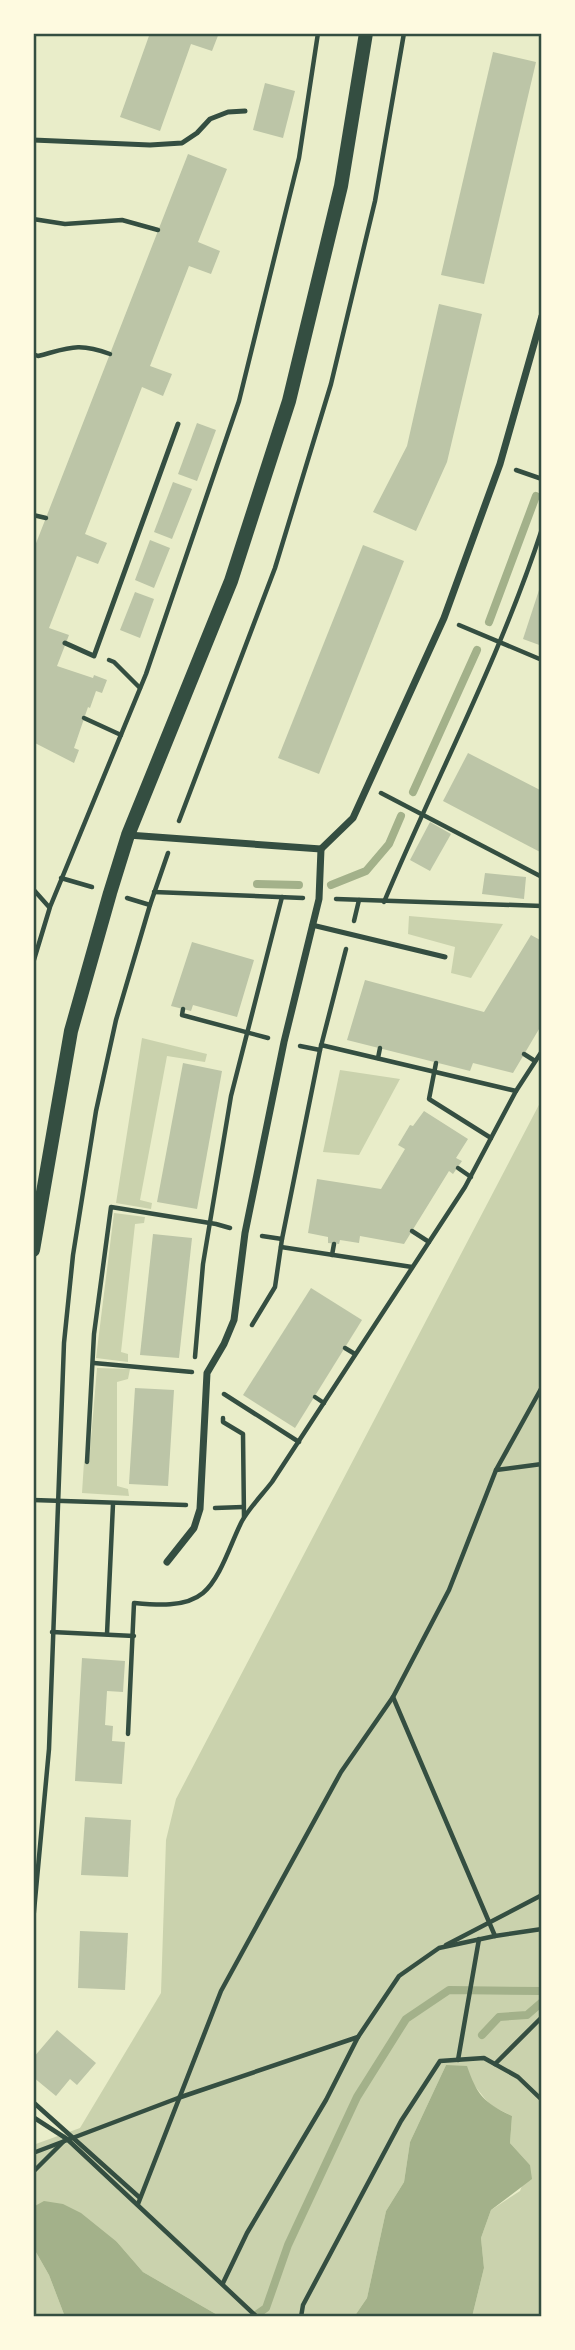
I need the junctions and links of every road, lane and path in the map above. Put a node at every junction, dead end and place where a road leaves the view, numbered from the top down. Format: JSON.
{"nodes":[{"id":1,"x":318,"y":33,"type":"edge"},
{"id":2,"x":366,"y":33,"type":"edge"},
{"id":3,"x":404,"y":33,"type":"edge"},
{"id":4,"x":246,"y":111,"type":"dead end"},
{"id":5,"x":33,"y":140,"type":"edge"},
{"id":6,"x":33,"y":219,"type":"edge"},
{"id":7,"x":159,"y":230,"type":"dead end"},
{"id":8,"x":542,"y":316,"type":"edge"},
{"id":9,"x":33,"y":354,"type":"edge"},
{"id":10,"x":110,"y":354,"type":"dead end"},
{"id":11,"x":178,"y":424,"type":"dead end"},
{"id":12,"x":500,"y":464,"type":"junction"},
{"id":13,"x":542,"y":479,"type":"edge"},
{"id":14,"x":33,"y":515,"type":"edge"},
{"id":15,"x":46,"y":518,"type":"dead end"},
{"id":16,"x":542,"y":529,"type":"edge"},
{"id":17,"x":444,"y":618,"type":"junction"},
{"id":18,"x":65,"y":643,"type":"dead end"},
{"id":19,"x":498,"y":643,"type":"junction"},
{"id":20,"x":542,"y":660,"type":"edge"},
{"id":21,"x":114,"y":662,"type":"dead end"},
{"id":22,"x":140,"y":688,"type":"junction"},
{"id":23,"x":84,"y":718,"type":"dead end"},
{"id":24,"x":121,"y":735,"type":"junction"},
{"id":25,"x":368,"y":787,"type":"junction"},
{"id":26,"x":422,"y":813,"type":"junction"},
{"id":27,"x":180,"y":819,"type":"dead end"},
{"id":28,"x":128,"y":835,"type":"junction"},
{"id":29,"x":170,"y":848,"type":"dead end"},
{"id":30,"x":321,"y":849,"type":"junction"},
{"id":31,"x":542,"y":877,"type":"edge"},
{"id":32,"x":33,"y":889,"type":"edge"},
{"id":33,"x":154,"y":891,"type":"junction"},
{"id":34,"x":282,"y":897,"type":"junction"},
{"id":35,"x":319,"y":899,"type":"junction"},
{"id":36,"x":359,"y":900,"type":"junction"},
{"id":37,"x":384,"y":902,"type":"junction"},
{"id":38,"x":542,"y":906,"type":"edge"},
{"id":39,"x":50,"y":907,"type":"junction"},
{"id":40,"x":312,"y":925,"type":"junction"},
{"id":41,"x":350,"y":934,"type":"junction"},
{"id":42,"x":445,"y":957,"type":"dead end"},
{"id":43,"x":33,"y":963,"type":"edge"},
{"id":44,"x":183,"y":1009,"type":"dead end"},
{"id":45,"x":247,"y":1032,"type":"junction"},
{"id":46,"x":284,"y":1042,"type":"junction"},
{"id":47,"x":320,"y":1048,"type":"junction"},
{"id":48,"x":380,"y":1048,"type":"dead end"},
{"id":49,"x":542,"y":1051,"type":"edge"},
{"id":50,"x":524,"y":1054,"type":"dead end"},
{"id":51,"x":378,"y":1058,"type":"junction"},
{"id":52,"x":535,"y":1061,"type":"junction"},
{"id":53,"x":436,"y":1063,"type":"dead end"},
{"id":54,"x":435,"y":1072,"type":"junction"},
{"id":55,"x":516,"y":1091,"type":"junction"},
{"id":56,"x":491,"y":1138,"type":"junction"},
{"id":57,"x":458,"y":1168,"type":"dead end"},
{"id":58,"x":471,"y":1177,"type":"junction"},
{"id":59,"x":210,"y":1223,"type":"junction"},
{"id":60,"x":412,"y":1231,"type":"dead end"},
{"id":61,"x":245,"y":1233,"type":"junction"},
{"id":62,"x":282,"y":1239,"type":"junction"},
{"id":63,"x":429,"y":1242,"type":"junction"},
{"id":64,"x":334,"y":1244,"type":"dead end"},
{"id":65,"x":281,"y":1247,"type":"junction"},
{"id":66,"x":33,"y":1250,"type":"edge"},
{"id":67,"x":332,"y":1255,"type":"junction"},
{"id":68,"x":412,"y":1267,"type":"junction"},
{"id":69,"x":248,"y":1332,"type":"dead end"},
{"id":70,"x":345,"y":1348,"type":"dead end"},
{"id":71,"x":355,"y":1354,"type":"junction"},
{"id":72,"x":94,"y":1363,"type":"junction"},
{"id":73,"x":194,"y":1372,"type":"junction"},
{"id":74,"x":207,"y":1373,"type":"junction"},
{"id":75,"x":193,"y":1385,"type":"dead end"},
{"id":76,"x":542,"y":1387,"type":"edge"},
{"id":77,"x":224,"y":1394,"type":"junction"},
{"id":78,"x":315,"y":1397,"type":"dead end"},
{"id":79,"x":324,"y":1403,"type":"junction"},
{"id":80,"x":299,"y":1442,"type":"junction"},
{"id":81,"x":87,"y":1462,"type":"dead end"},
{"id":82,"x":542,"y":1464,"type":"edge"},
{"id":83,"x":496,"y":1470,"type":"junction"},
{"id":84,"x":186,"y":1492,"type":"dead end"},
{"id":85,"x":33,"y":1500,"type":"edge"},
{"id":86,"x":58,"y":1503,"type":"junction"},
{"id":87,"x":113,"y":1504,"type":"junction"},
{"id":88,"x":244,"y":1518,"type":"junction"},
{"id":89,"x":167,"y":1562,"type":"dead end"},
{"id":90,"x":52,"y":1632,"type":"junction"},
{"id":91,"x":107,"y":1634,"type":"junction"},
{"id":92,"x":134,"y":1636,"type":"junction"},
{"id":93,"x":393,"y":1697,"type":"junction"},
{"id":94,"x":128,"y":1734,"type":"dead end"},
{"id":95,"x":542,"y":1895,"type":"edge"},
{"id":96,"x":33,"y":1922,"type":"edge"},
{"id":97,"x":490,"y":1923,"type":"junction"},
{"id":98,"x":542,"y":1929,"type":"edge"},
{"id":99,"x":495,"y":1936,"type":"junction"},
{"id":100,"x":479,"y":1939,"type":"junction"},
{"id":101,"x":439,"y":1948,"type":"junction"},
{"id":102,"x":542,"y":2017,"type":"edge"},
{"id":103,"x":358,"y":2037,"type":"junction"},
{"id":104,"x":458,"y":2060,"type":"junction"},
{"id":105,"x":495,"y":2064,"type":"junction"},
{"id":106,"x":178,"y":2098,"type":"junction"},
{"id":107,"x":541,"y":2098,"type":"edge"},
{"id":108,"x":33,"y":2102,"type":"edge"},
{"id":109,"x":33,"y":2117,"type":"edge"},
{"id":110,"x":69,"y":2138,"type":"junction"},
{"id":111,"x":33,"y":2153,"type":"edge"},
{"id":112,"x":33,"y":2172,"type":"edge"},
{"id":113,"x":140,"y":2197,"type":"junction"},
{"id":114,"x":138,"y":2204,"type":"junction"},
{"id":115,"x":222,"y":2283,"type":"junction"},
{"id":116,"x":257,"y":2317,"type":"edge"},
{"id":117,"x":301,"y":2317,"type":"edge"}],
"edges":[{"from":1,"to":22,"type":"path"},
{"from":2,"to":28,"type":"main road"},
{"from":3,"to":27,"type":"path"},
{"from":4,"to":5,"type":"lane"},
{"from":6,"to":7,"type":"path"},
{"from":8,"to":12,"type":"street"},
{"from":9,"to":10,"type":"path"},
{"from":11,"to":18,"type":"lane"},
{"from":12,"to":13,"type":"path"},
{"from":12,"to":17,"type":"street"},
{"from":14,"to":15,"type":"path"},
{"from":16,"to":19,"type":"path"},
{"from":17,"to":19,"type":"path"},
{"from":17,"to":25,"type":"street"},
{"from":19,"to":20,"type":"path"},
{"from":19,"to":26,"type":"path"},
{"from":21,"to":22,"type":"path"},
{"from":22,"to":24,"type":"path"},
{"from":23,"to":24,"type":"path"},
{"from":24,"to":39,"type":"path"},
{"from":25,"to":26,"type":"path"},
{"from":25,"to":30,"type":"street"},
{"from":26,"to":31,"type":"path"},
{"from":26,"to":37,"type":"path"},
{"from":28,"to":30,"type":"street"},
{"from":28,"to":66,"type":"main road"},
{"from":29,"to":33,"type":"path"},
{"from":30,"to":35,"type":"street"},
{"from":32,"to":39,"type":"path"},
{"from":33,"to":34,"type":"path"},
{"from":33,"to":86,"type":"path"},
{"from":34,"to":35,"type":"path"},
{"from":34,"to":45,"type":"path"},
{"from":35,"to":36,"type":"path"},
{"from":35,"to":40,"type":"street"},
{"from":36,"to":37,"type":"path"},
{"from":36,"to":41,"type":"path"},
{"from":37,"to":38,"type":"path"},
{"from":39,"to":43,"type":"path"},
{"from":40,"to":41,"type":"lane"},
{"from":40,"to":46,"type":"street"},
{"from":41,"to":42,"type":"lane"},
{"from":41,"to":47,"type":"path"},
{"from":44,"to":45,"type":"path"},
{"from":45,"to":46,"type":"path"},
{"from":45,"to":59,"type":"path"},
{"from":46,"to":47,"type":"path"},
{"from":46,"to":61,"type":"street"},
{"from":47,"to":51,"type":"path"},
{"from":47,"to":62,"type":"path"},
{"from":48,"to":51,"type":"path"},
{"from":49,"to":52,"type":"path"},
{"from":50,"to":52,"type":"path"},
{"from":51,"to":54,"type":"path"},
{"from":52,"to":55,"type":"path"},
{"from":53,"to":54,"type":"path"},
{"from":54,"to":55,"type":"path"},
{"from":54,"to":56,"type":"path"},
{"from":55,"to":56,"type":"path"},
{"from":56,"to":58,"type":"path"},
{"from":57,"to":58,"type":"path"},
{"from":58,"to":63,"type":"path"},
{"from":59,"to":61,"type":"path"},
{"from":59,"to":72,"type":"path"},
{"from":59,"to":73,"type":"path"},
{"from":60,"to":63,"type":"path"},
{"from":61,"to":62,"type":"path"},
{"from":61,"to":74,"type":"street"},
{"from":62,"to":65,"type":"path"},
{"from":63,"to":68,"type":"path"},
{"from":64,"to":67,"type":"path"},
{"from":65,"to":67,"type":"path"},
{"from":65,"to":69,"type":"path"},
{"from":67,"to":68,"type":"path"},
{"from":68,"to":71,"type":"path"},
{"from":70,"to":71,"type":"path"},
{"from":71,"to":79,"type":"path"},
{"from":72,"to":73,"type":"path"},
{"from":72,"to":81,"type":"path"},
{"from":73,"to":74,"type":"path"},
{"from":73,"to":75,"type":"path"},
{"from":74,"to":77,"type":"path"},
{"from":74,"to":89,"type":"street"},
{"from":76,"to":83,"type":"path"},
{"from":77,"to":80,"type":"path"},
{"from":77,"to":88,"type":"path"},
{"from":78,"to":79,"type":"path"},
{"from":79,"to":80,"type":"path"},
{"from":80,"to":88,"type":"path"},
{"from":82,"to":83,"type":"path"},
{"from":83,"to":93,"type":"path"},
{"from":84,"to":87,"type":"path"},
{"from":85,"to":86,"type":"path"},
{"from":86,"to":87,"type":"path"},
{"from":86,"to":90,"type":"path"},
{"from":87,"to":91,"type":"path"},
{"from":88,"to":92,"type":"path"},
{"from":90,"to":91,"type":"path"},
{"from":90,"to":96,"type":"path"},
{"from":91,"to":92,"type":"path"},
{"from":92,"to":94,"type":"path"},
{"from":93,"to":97,"type":"path"},
{"from":93,"to":106,"type":"path"},
{"from":95,"to":97,"type":"path"},
{"from":97,"to":99,"type":"path"},
{"from":97,"to":101,"type":"path"},
{"from":98,"to":99,"type":"path"},
{"from":99,"to":100,"type":"path"},
{"from":100,"to":101,"type":"path"},
{"from":100,"to":104,"type":"path"},
{"from":101,"to":103,"type":"path"},
{"from":102,"to":105,"type":"path"},
{"from":103,"to":106,"type":"path"},
{"from":103,"to":115,"type":"path"},
{"from":104,"to":105,"type":"path"},
{"from":104,"to":117,"type":"path"},
{"from":105,"to":107,"type":"path"},
{"from":106,"to":110,"type":"path"},
{"from":106,"to":113,"type":"path"},
{"from":108,"to":110,"type":"path"},
{"from":109,"to":110,"type":"path"},
{"from":110,"to":111,"type":"path"},
{"from":110,"to":112,"type":"path"},
{"from":110,"to":113,"type":"path"},
{"from":110,"to":114,"type":"path"},
{"from":113,"to":114,"type":"path"},
{"from":114,"to":115,"type":"path"},
{"from":115,"to":116,"type":"path"}]}
